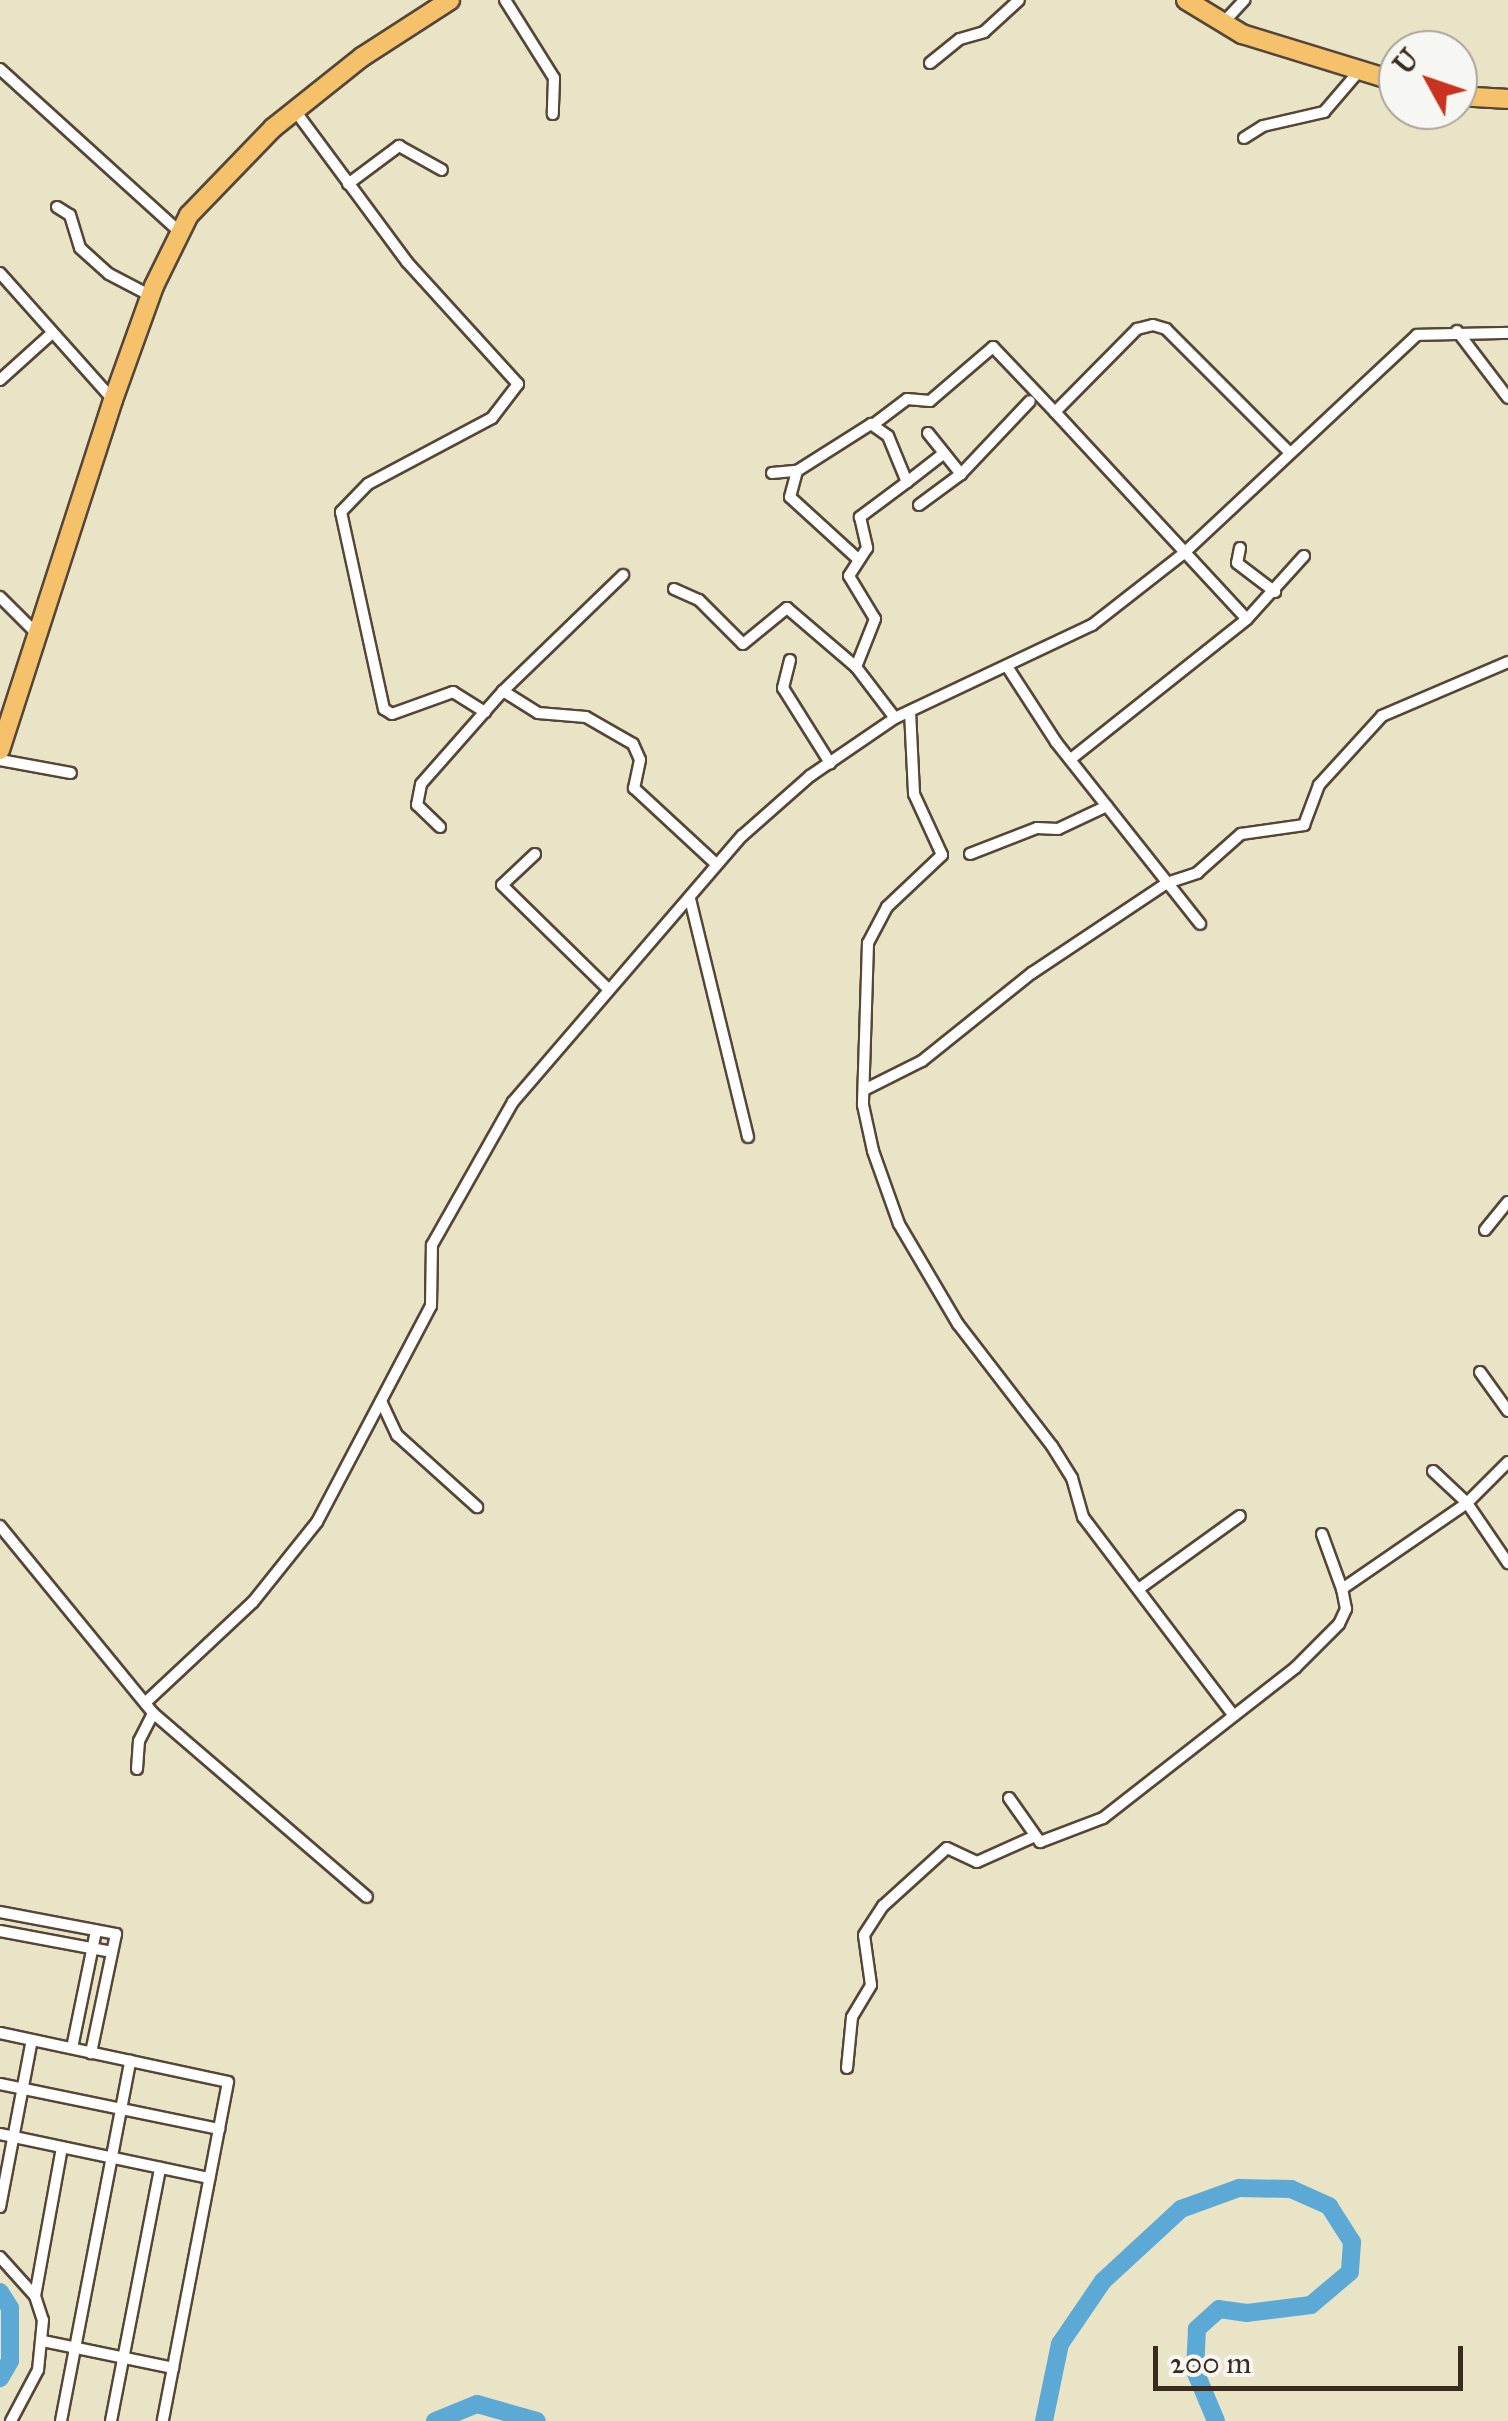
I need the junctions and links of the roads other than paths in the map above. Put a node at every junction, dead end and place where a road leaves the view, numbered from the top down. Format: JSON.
{"nodes":[{"id":1,"x":450,"y":0,"type":"edge"},
{"id":2,"x":505,"y":0,"type":"edge"},
{"id":3,"x":1019,"y":0,"type":"edge"},
{"id":4,"x":1186,"y":0,"type":"edge"},
{"id":5,"x":1244,"y":0,"type":"edge"},
{"id":6,"x":1221,"y":25,"type":"junction"},
{"id":7,"x":930,"y":63,"type":"dead end"},
{"id":8,"x":0,"y":69,"type":"edge"},
{"id":9,"x":1361,"y":69,"type":"junction"},
{"id":10,"x":1378,"y":75,"type":"edge"},
{"id":11,"x":1478,"y":97,"type":"edge"},
{"id":12,"x":1508,"y":99,"type":"edge"},
{"id":13,"x":296,"y":112,"type":"junction"},
{"id":14,"x":552,"y":114,"type":"dead end"},
{"id":15,"x":1244,"y":138,"type":"dead end"},
{"id":16,"x":442,"y":170,"type":"dead end"},
{"id":17,"x":348,"y":184,"type":"junction"},
{"id":18,"x":57,"y":206,"type":"dead end"},
{"id":19,"x":180,"y":232,"type":"junction"},
{"id":20,"x":0,"y":274,"type":"edge"},
{"id":21,"x":151,"y":296,"type":"junction"},
{"id":22,"x":1456,"y":331,"type":"junction"},
{"id":23,"x":51,"y":334,"type":"junction"},
{"id":24,"x":1508,"y":334,"type":"edge"},
{"id":25,"x":0,"y":380,"type":"edge"},
{"id":26,"x":1508,"y":398,"type":"edge"},
{"id":27,"x":113,"y":400,"type":"junction"},
{"id":28,"x":1030,"y":401,"type":"dead end"},
{"id":29,"x":1054,"y":412,"type":"junction"},
{"id":30,"x":874,"y":424,"type":"junction"},
{"id":31,"x":928,"y":432,"type":"dead end"},
{"id":32,"x":1288,"y":451,"type":"junction"},
{"id":33,"x":944,"y":454,"type":"junction"},
{"id":34,"x":796,"y":471,"type":"junction"},
{"id":35,"x":772,"y":474,"type":"dead end"},
{"id":36,"x":962,"y":474,"type":"junction"},
{"id":37,"x":907,"y":482,"type":"junction"},
{"id":38,"x":919,"y":505,"type":"dead end"},
{"id":39,"x":1240,"y":548,"type":"dead end"},
{"id":40,"x":1183,"y":554,"type":"junction"},
{"id":41,"x":1304,"y":556,"type":"dead end"},
{"id":42,"x":858,"y":560,"type":"junction"},
{"id":43,"x":623,"y":575,"type":"dead end"},
{"id":44,"x":674,"y":589,"type":"dead end"},
{"id":45,"x":1274,"y":592,"type":"junction"},
{"id":46,"x":0,"y":597,"type":"edge"},
{"id":47,"x":1246,"y":619,"type":"junction"},
{"id":48,"x":38,"y":634,"type":"junction"},
{"id":49,"x":790,"y":660,"type":"dead end"},
{"id":50,"x":1508,"y":662,"type":"edge"},
{"id":51,"x":856,"y":667,"type":"junction"},
{"id":52,"x":1008,"y":668,"type":"junction"},
{"id":53,"x":504,"y":691,"type":"junction"},
{"id":54,"x":910,"y":711,"type":"junction"},
{"id":55,"x":485,"y":712,"type":"junction"},
{"id":56,"x":895,"y":718,"type":"junction"},
{"id":57,"x":0,"y":748,"type":"edge"},
{"id":58,"x":0,"y":760,"type":"edge"},
{"id":59,"x":1070,"y":760,"type":"junction"},
{"id":60,"x":830,"y":763,"type":"junction"},
{"id":61,"x":71,"y":773,"type":"dead end"},
{"id":62,"x":1107,"y":806,"type":"junction"},
{"id":63,"x":440,"y":827,"type":"dead end"},
{"id":64,"x":535,"y":854,"type":"dead end"},
{"id":65,"x":970,"y":854,"type":"dead end"},
{"id":66,"x":716,"y":864,"type":"junction"},
{"id":67,"x":1167,"y":882,"type":"junction"},
{"id":68,"x":690,"y":899,"type":"junction"},
{"id":69,"x":1200,"y":924,"type":"dead end"},
{"id":70,"x":608,"y":988,"type":"junction"},
{"id":71,"x":864,"y":1090,"type":"junction"},
{"id":72,"x":748,"y":1137,"type":"dead end"},
{"id":73,"x":1508,"y":1202,"type":"edge"},
{"id":74,"x":1484,"y":1230,"type":"dead end"},
{"id":75,"x":1480,"y":1372,"type":"dead end"},
{"id":76,"x":381,"y":1400,"type":"junction"},
{"id":77,"x":1508,"y":1411,"type":"edge"},
{"id":78,"x":1508,"y":1462,"type":"edge"},
{"id":79,"x":1432,"y":1471,"type":"dead end"},
{"id":80,"x":1467,"y":1502,"type":"junction"},
{"id":81,"x":478,"y":1507,"type":"dead end"},
{"id":82,"x":1240,"y":1516,"type":"dead end"},
{"id":83,"x":0,"y":1526,"type":"edge"},
{"id":84,"x":1322,"y":1534,"type":"dead end"},
{"id":85,"x":1508,"y":1564,"type":"edge"},
{"id":86,"x":1140,"y":1588,"type":"junction"},
{"id":87,"x":1342,"y":1588,"type":"junction"},
{"id":88,"x":146,"y":1702,"type":"junction"},
{"id":89,"x":1232,"y":1712,"type":"junction"},
{"id":90,"x":153,"y":1714,"type":"junction"},
{"id":91,"x":137,"y":1770,"type":"dead end"},
{"id":92,"x":1009,"y":1798,"type":"dead end"},
{"id":93,"x":1034,"y":1838,"type":"junction"},
{"id":94,"x":368,"y":1896,"type":"dead end"},
{"id":95,"x":0,"y":1912,"type":"edge"},
{"id":96,"x":0,"y":1931,"type":"edge"},
{"id":97,"x":96,"y":1931,"type":"junction"},
{"id":98,"x":92,"y":1948,"type":"junction"},
{"id":99,"x":112,"y":1952,"type":"junction"},
{"id":100,"x":0,"y":2033,"type":"edge"},
{"id":101,"x":32,"y":2040,"type":"junction"},
{"id":102,"x":72,"y":2048,"type":"junction"},
{"id":103,"x":91,"y":2052,"type":"junction"},
{"id":104,"x":130,"y":2060,"type":"junction"},
{"id":105,"x":847,"y":2068,"type":"dead end"},
{"id":106,"x":0,"y":2084,"type":"edge"},
{"id":107,"x":23,"y":2088,"type":"junction"},
{"id":108,"x":120,"y":2109,"type":"junction"},
{"id":109,"x":218,"y":2129,"type":"junction"},
{"id":110,"x":0,"y":2134,"type":"edge"},
{"id":111,"x":14,"y":2136,"type":"junction"},
{"id":112,"x":62,"y":2147,"type":"junction"},
{"id":113,"x":111,"y":2158,"type":"junction"},
{"id":114,"x":160,"y":2168,"type":"junction"},
{"id":115,"x":209,"y":2178,"type":"junction"},
{"id":116,"x":0,"y":2206,"type":"edge"},
{"id":117,"x":0,"y":2257,"type":"edge"},
{"id":118,"x":35,"y":2296,"type":"junction"},
{"id":119,"x":43,"y":2341,"type":"junction"},
{"id":120,"x":75,"y":2348,"type":"junction"},
{"id":121,"x":124,"y":2358,"type":"junction"},
{"id":122,"x":173,"y":2368,"type":"junction"},
{"id":123,"x":11,"y":2421,"type":"edge"},
{"id":124,"x":61,"y":2421,"type":"edge"},
{"id":125,"x":111,"y":2421,"type":"edge"},
{"id":126,"x":163,"y":2421,"type":"edge"}],
"edges":[{"from":1,"to":13,"type":"main road"},
{"from":2,"to":14,"type":"street"},
{"from":3,"to":7,"type":"street"},
{"from":4,"to":6,"type":"main road"},
{"from":5,"to":6,"type":"street"},
{"from":6,"to":9,"type":"main road"},
{"from":8,"to":19,"type":"street"},
{"from":9,"to":10,"type":"main road"},
{"from":9,"to":15,"type":"street"},
{"from":11,"to":12,"type":"main road"},
{"from":13,"to":17,"type":"street"},
{"from":13,"to":19,"type":"main road"},
{"from":16,"to":17,"type":"street"},
{"from":17,"to":55,"type":"street"},
{"from":18,"to":21,"type":"street"},
{"from":19,"to":21,"type":"main road"},
{"from":20,"to":23,"type":"street"},
{"from":21,"to":27,"type":"main road"},
{"from":22,"to":24,"type":"street"},
{"from":22,"to":26,"type":"street"},
{"from":22,"to":32,"type":"street"},
{"from":23,"to":25,"type":"street"},
{"from":23,"to":27,"type":"street"},
{"from":27,"to":48,"type":"main road"},
{"from":28,"to":36,"type":"street"},
{"from":29,"to":30,"type":"street"},
{"from":29,"to":32,"type":"street"},
{"from":29,"to":40,"type":"street"},
{"from":30,"to":34,"type":"street"},
{"from":30,"to":37,"type":"street"},
{"from":31,"to":33,"type":"street"},
{"from":32,"to":40,"type":"street"},
{"from":33,"to":36,"type":"street"},
{"from":33,"to":37,"type":"street"},
{"from":34,"to":35,"type":"street"},
{"from":34,"to":42,"type":"street"},
{"from":36,"to":38,"type":"street"},
{"from":37,"to":42,"type":"street"},
{"from":39,"to":45,"type":"street"},
{"from":40,"to":47,"type":"street"},
{"from":40,"to":52,"type":"street"},
{"from":41,"to":45,"type":"street"},
{"from":42,"to":51,"type":"street"},
{"from":43,"to":53,"type":"street"},
{"from":44,"to":51,"type":"street"},
{"from":45,"to":47,"type":"street"},
{"from":46,"to":48,"type":"street"},
{"from":47,"to":59,"type":"street"},
{"from":48,"to":57,"type":"main road"},
{"from":49,"to":60,"type":"street"},
{"from":50,"to":67,"type":"street"},
{"from":51,"to":56,"type":"street"},
{"from":52,"to":54,"type":"street"},
{"from":52,"to":59,"type":"street"},
{"from":53,"to":55,"type":"street"},
{"from":53,"to":66,"type":"street"},
{"from":54,"to":56,"type":"street"},
{"from":54,"to":71,"type":"street"},
{"from":55,"to":63,"type":"street"},
{"from":56,"to":60,"type":"street"},
{"from":58,"to":61,"type":"street"},
{"from":59,"to":62,"type":"street"},
{"from":60,"to":66,"type":"street"},
{"from":62,"to":65,"type":"street"},
{"from":62,"to":67,"type":"street"},
{"from":64,"to":70,"type":"street"},
{"from":66,"to":68,"type":"street"},
{"from":67,"to":69,"type":"street"},
{"from":67,"to":71,"type":"street"},
{"from":68,"to":70,"type":"street"},
{"from":68,"to":72,"type":"street"},
{"from":70,"to":76,"type":"street"},
{"from":71,"to":86,"type":"street"},
{"from":73,"to":74,"type":"street"},
{"from":75,"to":77,"type":"street"},
{"from":76,"to":81,"type":"street"},
{"from":76,"to":88,"type":"street"},
{"from":78,"to":80,"type":"street"},
{"from":79,"to":80,"type":"street"},
{"from":80,"to":85,"type":"street"},
{"from":80,"to":87,"type":"street"},
{"from":82,"to":86,"type":"street"},
{"from":83,"to":88,"type":"street"},
{"from":84,"to":87,"type":"street"},
{"from":86,"to":89,"type":"street"},
{"from":87,"to":89,"type":"street"},
{"from":88,"to":90,"type":"street"},
{"from":89,"to":93,"type":"street"},
{"from":90,"to":91,"type":"street"},
{"from":90,"to":94,"type":"street"},
{"from":92,"to":93,"type":"street"},
{"from":93,"to":105,"type":"street"},
{"from":95,"to":97,"type":"street"},
{"from":96,"to":98,"type":"street"},
{"from":97,"to":98,"type":"street"},
{"from":97,"to":99,"type":"street"},
{"from":98,"to":99,"type":"street"},
{"from":98,"to":102,"type":"street"},
{"from":99,"to":103,"type":"street"},
{"from":100,"to":101,"type":"street"},
{"from":101,"to":102,"type":"street"},
{"from":101,"to":107,"type":"street"},
{"from":102,"to":103,"type":"street"},
{"from":103,"to":104,"type":"street"},
{"from":104,"to":108,"type":"street"},
{"from":104,"to":109,"type":"street"},
{"from":106,"to":107,"type":"street"},
{"from":107,"to":108,"type":"street"},
{"from":107,"to":111,"type":"street"},
{"from":108,"to":109,"type":"street"},
{"from":108,"to":113,"type":"street"},
{"from":109,"to":115,"type":"street"},
{"from":110,"to":111,"type":"street"},
{"from":111,"to":112,"type":"street"},
{"from":111,"to":116,"type":"street"},
{"from":112,"to":113,"type":"street"},
{"from":112,"to":118,"type":"street"},
{"from":113,"to":114,"type":"street"},
{"from":113,"to":120,"type":"street"},
{"from":114,"to":115,"type":"street"},
{"from":114,"to":121,"type":"street"},
{"from":115,"to":122,"type":"street"},
{"from":117,"to":118,"type":"street"},
{"from":118,"to":119,"type":"street"},
{"from":119,"to":120,"type":"street"},
{"from":119,"to":123,"type":"street"},
{"from":120,"to":121,"type":"street"},
{"from":120,"to":124,"type":"street"},
{"from":121,"to":122,"type":"street"},
{"from":121,"to":125,"type":"street"},
{"from":122,"to":126,"type":"street"}]}
